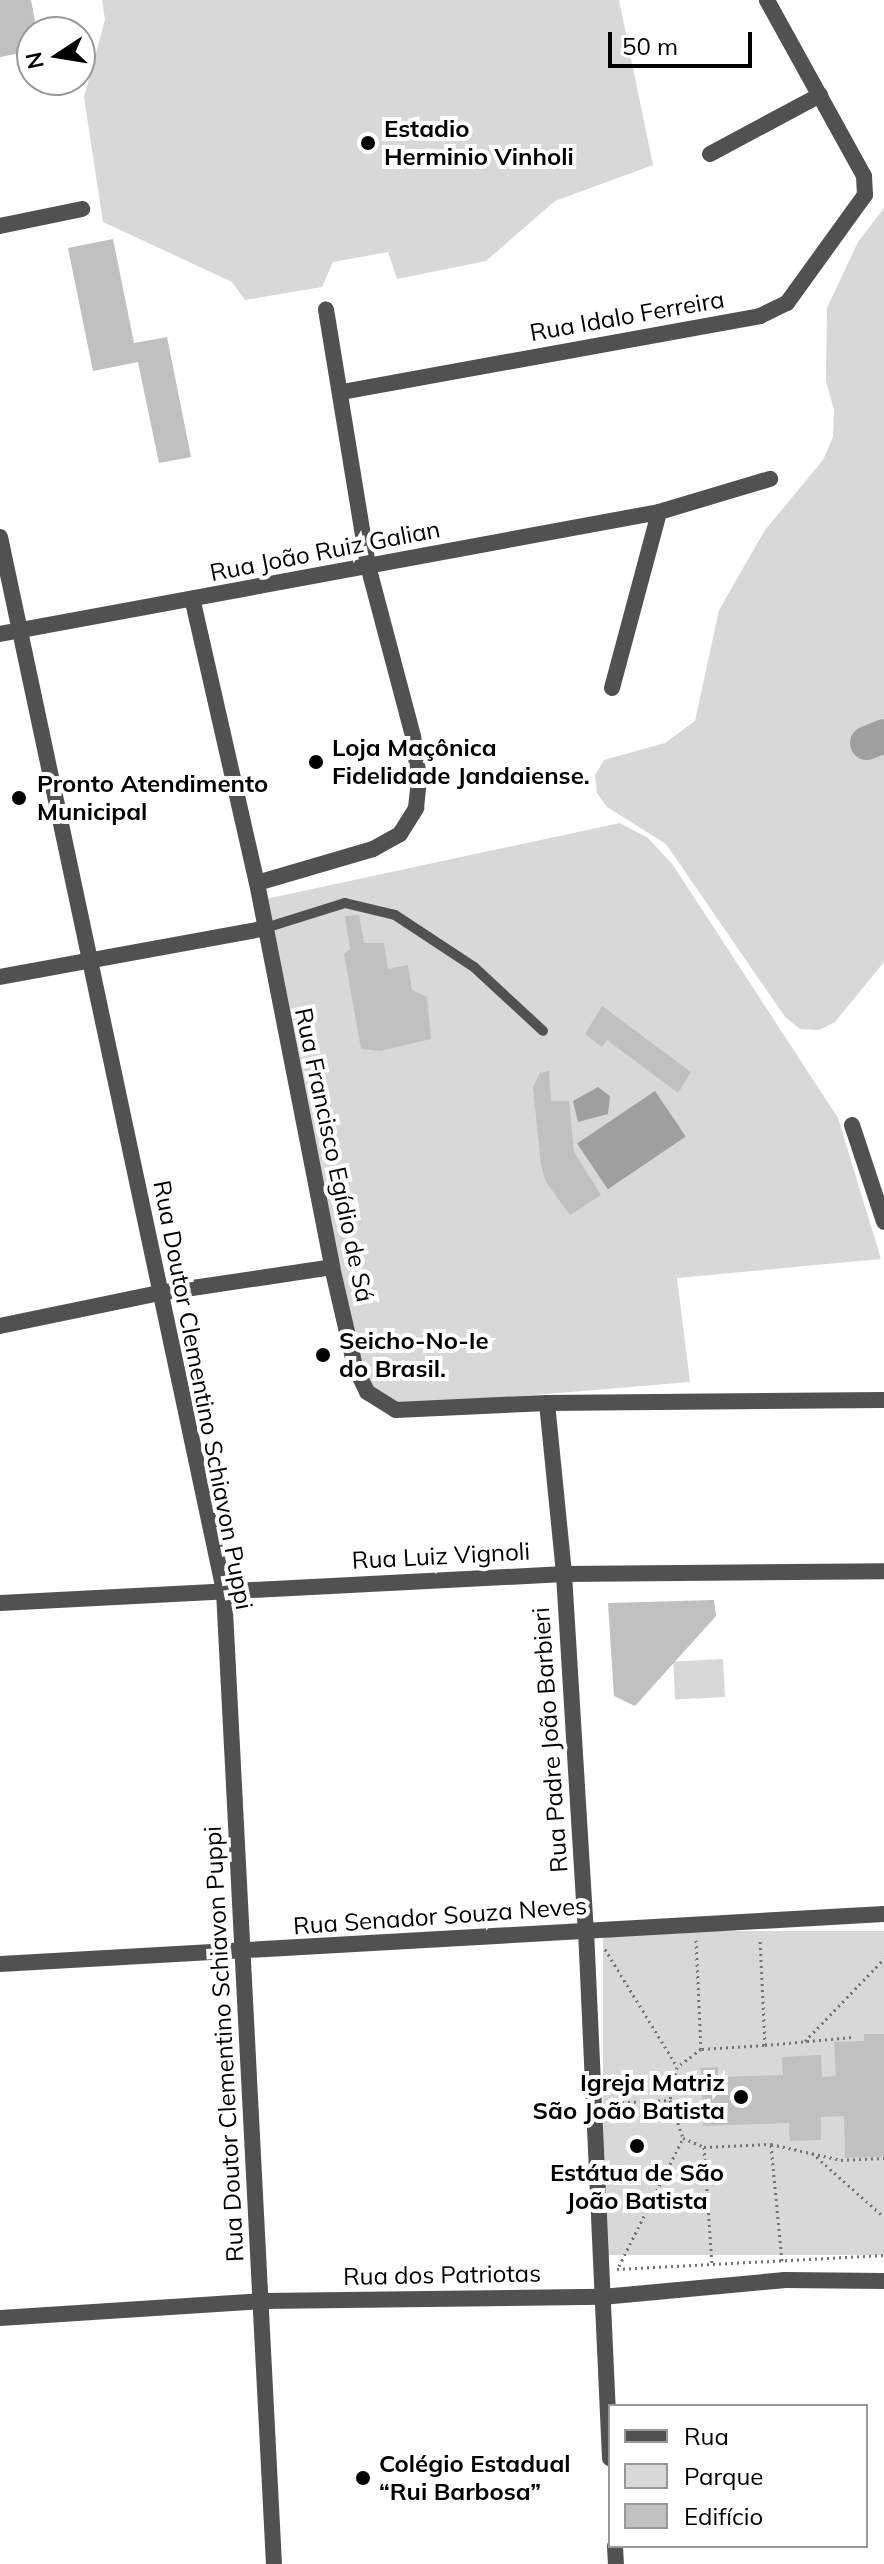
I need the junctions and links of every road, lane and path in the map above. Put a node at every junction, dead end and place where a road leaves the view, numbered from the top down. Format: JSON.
{"nodes":[{"id":1,"x":767,"y":0,"type":"edge"},
{"id":2,"x":820,"y":95,"type":"junction"},
{"id":3,"x":710,"y":154,"type":"dead end"},
{"id":4,"x":82,"y":209,"type":"dead end"},
{"id":5,"x":0,"y":226,"type":"edge"},
{"id":6,"x":326,"y":309,"type":"dead end"},
{"id":7,"x":342,"y":392,"type":"junction"},
{"id":8,"x":770,"y":479,"type":"dead end"},
{"id":9,"x":659,"y":512,"type":"junction"},
{"id":10,"x":0,"y":537,"type":"edge"},
{"id":11,"x":368,"y":566,"type":"junction"},
{"id":12,"x":193,"y":602,"type":"junction"},
{"id":13,"x":21,"y":630,"type":"junction"},
{"id":14,"x":0,"y":634,"type":"edge"},
{"id":15,"x":612,"y":688,"type":"dead end"},
{"id":16,"x":257,"y":883,"type":"junction"},
{"id":17,"x":262,"y":929,"type":"junction"},
{"id":18,"x":87,"y":958,"type":"junction"},
{"id":19,"x":0,"y":977,"type":"edge"},
{"id":20,"x":543,"y":1031,"type":"dead end"},
{"id":21,"x":852,"y":1125,"type":"dead end"},
{"id":22,"x":884,"y":1222,"type":"edge"},
{"id":23,"x":332,"y":1267,"type":"junction"},
{"id":24,"x":159,"y":1293,"type":"junction"},
{"id":25,"x":0,"y":1326,"type":"edge"},
{"id":26,"x":884,"y":1400,"type":"edge"},
{"id":27,"x":547,"y":1403,"type":"junction"},
{"id":28,"x":884,"y":1571,"type":"edge"},
{"id":29,"x":564,"y":1574,"type":"junction"},
{"id":30,"x":224,"y":1591,"type":"junction"},
{"id":31,"x":0,"y":1603,"type":"edge"},
{"id":32,"x":884,"y":1914,"type":"edge"},
{"id":33,"x":760,"y":1919,"type":"junction"},
{"id":34,"x":696,"y":1924,"type":"junction"},
{"id":35,"x":586,"y":1930,"type":"junction"},
{"id":36,"x":241,"y":1953,"type":"junction"},
{"id":37,"x":884,"y":1959,"type":"edge"},
{"id":38,"x":604,"y":1961,"type":"dead end"},
{"id":39,"x":0,"y":1964,"type":"edge"},
{"id":40,"x":853,"y":2037,"type":"dead end"},
{"id":41,"x":805,"y":2041,"type":"junction"},
{"id":42,"x":765,"y":2045,"type":"junction"},
{"id":43,"x":701,"y":2049,"type":"junction"},
{"id":44,"x":677,"y":2067,"type":"junction"},
{"id":45,"x":609,"y":2087,"type":"dead end"},
{"id":46,"x":670,"y":2100,"type":"junction"},
{"id":47,"x":602,"y":2104,"type":"junction"},
{"id":48,"x":611,"y":2118,"type":"dead end"},
{"id":49,"x":683,"y":2138,"type":"junction"},
{"id":50,"x":771,"y":2144,"type":"junction"},
{"id":51,"x":704,"y":2147,"type":"junction"},
{"id":52,"x":810,"y":2152,"type":"junction"},
{"id":53,"x":884,"y":2158,"type":"edge"},
{"id":54,"x":884,"y":2217,"type":"edge"},
{"id":55,"x":617,"y":2254,"type":"dead end"},
{"id":56,"x":884,"y":2255,"type":"edge"},
{"id":57,"x":782,"y":2259,"type":"junction"},
{"id":58,"x":712,"y":2264,"type":"junction"},
{"id":59,"x":617,"y":2269,"type":"junction"},
{"id":60,"x":785,"y":2280,"type":"junction"},
{"id":61,"x":884,"y":2281,"type":"edge"},
{"id":62,"x":713,"y":2289,"type":"junction"},
{"id":63,"x":602,"y":2297,"type":"junction"},
{"id":64,"x":263,"y":2301,"type":"junction"},
{"id":65,"x":0,"y":2318,"type":"edge"},
{"id":66,"x":608,"y":2418,"type":"edge"},
{"id":67,"x":274,"y":2564,"type":"edge"}],
"edges":[{"from":1,"to":2,"type":"street"},
{"from":2,"to":3,"type":"street"},
{"from":2,"to":7,"type":"street","name":"Rua Idalo Ferreira"},
{"from":4,"to":5,"type":"street"},
{"from":6,"to":7,"type":"street"},
{"from":7,"to":11,"type":"street"},
{"from":8,"to":9,"type":"street","name":"Rua João Ruiz Galian"},
{"from":9,"to":11,"type":"street","name":"Rua João Ruiz Galian"},
{"from":9,"to":15,"type":"street"},
{"from":10,"to":13,"type":"street","name":"Rua Doutor Clementino Schiavon Puppi"},
{"from":11,"to":12,"type":"street","name":"Rua João Ruiz Galian"},
{"from":11,"to":16,"type":"street"},
{"from":12,"to":13,"type":"street","name":"Rua João Ruiz Galian"},
{"from":12,"to":16,"type":"street","name":"Rua Francisco Egídio de Sá"},
{"from":13,"to":14,"type":"street","name":"Rua João Ruiz Galian"},
{"from":13,"to":18,"type":"street","name":"Rua Doutor Clementino Schiavon Puppi"},
{"from":16,"to":17,"type":"street","name":"Rua Francisco Egídio de Sá"},
{"from":17,"to":18,"type":"street"},
{"from":17,"to":20,"type":"lane"},
{"from":17,"to":23,"type":"street","name":"Rua Francisco Egídio de Sá"},
{"from":18,"to":19,"type":"street"},
{"from":18,"to":24,"type":"street","name":"Rua Doutor Clementino Schiavon Puppi"},
{"from":21,"to":22,"type":"street"},
{"from":23,"to":24,"type":"street"},
{"from":23,"to":27,"type":"street","name":"Rua Francisco Egídio de Sá"},
{"from":24,"to":25,"type":"street"},
{"from":24,"to":30,"type":"street","name":"Rua Doutor Clementino Schiavon Puppi"},
{"from":26,"to":27,"type":"street","name":"Rua Francisco Egídio de Sá"},
{"from":27,"to":29,"type":"street","name":"Rua Padre João Barbieri"},
{"from":28,"to":29,"type":"street","name":"Rua Luiz Vignoli"},
{"from":29,"to":30,"type":"street","name":"Rua Luiz Vignoli"},
{"from":29,"to":35,"type":"street","name":"Rua Padre João Barbieri"},
{"from":30,"to":31,"type":"street","name":"Rua Luiz Vignoli"},
{"from":30,"to":36,"type":"street","name":"Rua Doutor Clementino Schiavon Puppi"},
{"from":32,"to":33,"type":"street","name":"Rua Senador Souza Neves"},
{"from":33,"to":34,"type":"street","name":"Rua Senador Souza Neves"},
{"from":33,"to":42,"type":"path"},
{"from":34,"to":35,"type":"street","name":"Rua Senador Souza Neves"},
{"from":34,"to":43,"type":"path"},
{"from":35,"to":36,"type":"street","name":"Rua Senador Souza Neves"},
{"from":35,"to":47,"type":"street","name":"Rua Padre João Barbieri"},
{"from":36,"to":39,"type":"street","name":"Rua Senador Souza Neves"},
{"from":36,"to":64,"type":"street","name":"Rua Doutor Clementino Schiavon Puppi"},
{"from":37,"to":41,"type":"path"},
{"from":38,"to":44,"type":"path"},
{"from":40,"to":41,"type":"path"},
{"from":41,"to":42,"type":"path"},
{"from":42,"to":43,"type":"path"},
{"from":43,"to":44,"type":"path"},
{"from":44,"to":46,"type":"path"},
{"from":45,"to":47,"type":"path"},
{"from":46,"to":47,"type":"path"},
{"from":46,"to":49,"type":"path"},
{"from":47,"to":48,"type":"path"},
{"from":47,"to":63,"type":"street","name":"Rua Padre João Barbieri"},
{"from":49,"to":51,"type":"path"},
{"from":49,"to":59,"type":"path"},
{"from":50,"to":51,"type":"path"},
{"from":50,"to":52,"type":"path"},
{"from":50,"to":57,"type":"path"},
{"from":51,"to":58,"type":"path"},
{"from":52,"to":53,"type":"path"},
{"from":52,"to":54,"type":"path"},
{"from":55,"to":59,"type":"path"},
{"from":56,"to":57,"type":"path"},
{"from":57,"to":58,"type":"path"},
{"from":57,"to":60,"type":"path"},
{"from":58,"to":59,"type":"path"},
{"from":58,"to":62,"type":"path"},
{"from":60,"to":61,"type":"street","name":"Rua dos Patriotas"},
{"from":60,"to":62,"type":"street","name":"Rua dos Patriotas"},
{"from":62,"to":63,"type":"street","name":"Rua dos Patriotas"},
{"from":63,"to":64,"type":"street","name":"Rua dos Patriotas"},
{"from":63,"to":66,"type":"street","name":"Rua Padre João Barbieri"},
{"from":64,"to":65,"type":"street","name":"Rua dos Patriotas"},
{"from":64,"to":67,"type":"street","name":"Rua Doutor Clementino Schiavon Puppi"}]}
